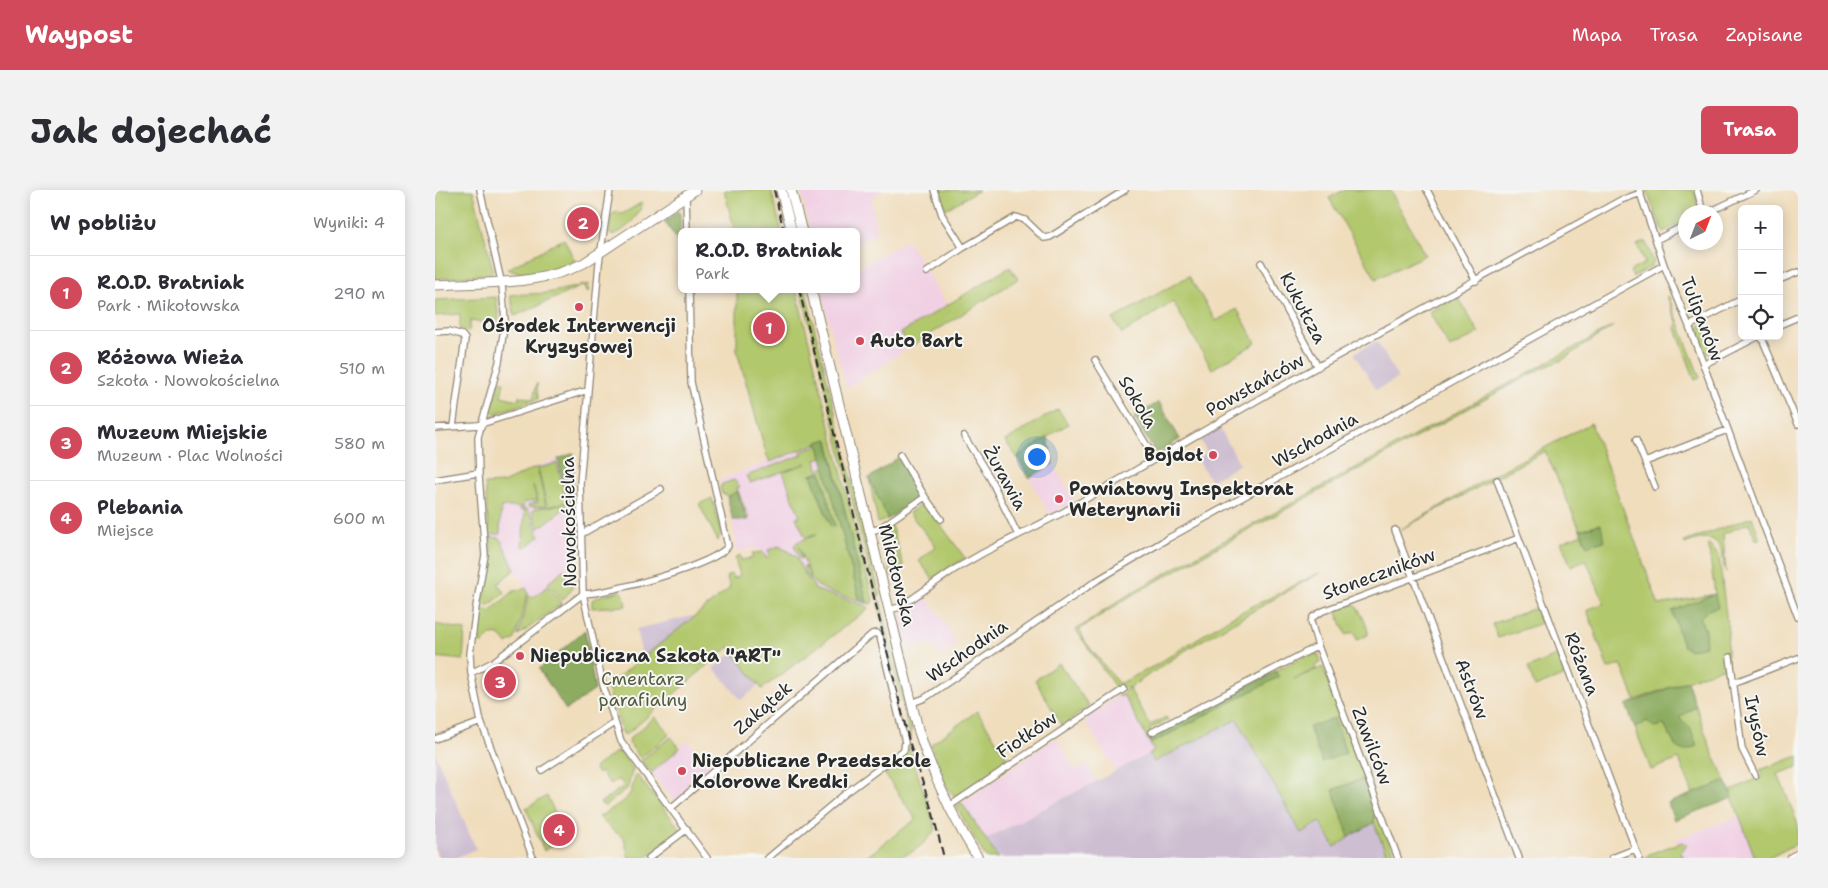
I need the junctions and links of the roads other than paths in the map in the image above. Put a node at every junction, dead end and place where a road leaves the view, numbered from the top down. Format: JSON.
{"nodes":[{"id":1,"x":480,"y":190,"type":"edge"},
{"id":2,"x":610,"y":190,"type":"edge"},
{"id":3,"x":695,"y":190,"type":"edge"},
{"id":4,"x":781,"y":190,"type":"edge"},
{"id":5,"x":791,"y":190,"type":"edge"},
{"id":6,"x":934,"y":190,"type":"edge"},
{"id":7,"x":1125,"y":190,"type":"edge"},
{"id":8,"x":1427,"y":190,"type":"edge"},
{"id":9,"x":1697,"y":190,"type":"edge"},
{"id":10,"x":1757,"y":190,"type":"edge"},
{"id":11,"x":1640,"y":191,"type":"edge"},
{"id":12,"x":686,"y":196,"type":"junction"},
{"id":13,"x":1701,"y":205,"type":"edge"},
{"id":14,"x":1723,"y":206,"type":"edge"},
{"id":15,"x":687,"y":228,"type":"edge"},
{"id":16,"x":791,"y":228,"type":"edge"},
{"id":17,"x":801,"y":228,"type":"edge"},
{"id":18,"x":1678,"y":229,"type":"edge"},
{"id":19,"x":1656,"y":240,"type":"junction"},
{"id":20,"x":963,"y":248,"type":"junction"},
{"id":21,"x":601,"y":252,"type":"junction"},
{"id":22,"x":1261,"y":263,"type":"dead end"},
{"id":23,"x":1665,"y":265,"type":"junction"},
{"id":24,"x":927,"y":272,"type":"dead end"},
{"id":25,"x":1798,"y":272,"type":"edge"},
{"id":26,"x":1783,"y":278,"type":"edge"},
{"id":27,"x":501,"y":280,"type":"junction"},
{"id":28,"x":1476,"y":281,"type":"junction"},
{"id":29,"x":435,"y":285,"type":"edge"},
{"id":30,"x":689,"y":293,"type":"edge"},
{"id":31,"x":812,"y":293,"type":"edge"},
{"id":32,"x":1738,"y":300,"type":"edge"},
{"id":33,"x":1798,"y":316,"type":"edge"},
{"id":34,"x":1783,"y":324,"type":"edge"},
{"id":35,"x":1689,"y":326,"type":"junction"},
{"id":36,"x":435,"y":332,"type":"edge"},
{"id":37,"x":1752,"y":340,"type":"edge"},
{"id":38,"x":1762,"y":340,"type":"edge"},
{"id":39,"x":1095,"y":360,"type":"dead end"},
{"id":40,"x":1703,"y":365,"type":"junction"},
{"id":41,"x":1318,"y":367,"type":"junction"},
{"id":42,"x":588,"y":390,"type":"junction"},
{"id":43,"x":482,"y":423,"type":"junction"},
{"id":44,"x":1798,"y":424,"type":"edge"},
{"id":45,"x":453,"y":426,"type":"junction"},
{"id":46,"x":435,"y":428,"type":"edge"},
{"id":47,"x":1727,"y":430,"type":"junction"},
{"id":48,"x":964,"y":436,"type":"dead end"},
{"id":49,"x":1636,"y":440,"type":"dead end"},
{"id":50,"x":901,"y":455,"type":"dead end"},
{"id":51,"x":1155,"y":459,"type":"junction"},
{"id":52,"x":1645,"y":462,"type":"junction"},
{"id":53,"x":479,"y":474,"type":"junction"},
{"id":54,"x":435,"y":480,"type":"edge"},
{"id":55,"x":1497,"y":480,"type":"dead end"},
{"id":56,"x":1655,"y":487,"type":"dead end"},
{"id":57,"x":661,"y":489,"type":"dead end"},
{"id":58,"x":925,"y":497,"type":"junction"},
{"id":59,"x":941,"y":519,"type":"dead end"},
{"id":60,"x":1395,"y":530,"type":"dead end"},
{"id":61,"x":870,"y":531,"type":"junction"},
{"id":62,"x":583,"y":533,"type":"junction"},
{"id":63,"x":1018,"y":535,"type":"junction"},
{"id":64,"x":1519,"y":538,"type":"junction"},
{"id":65,"x":1414,"y":577,"type":"junction"},
{"id":66,"x":583,"y":594,"type":"junction"},
{"id":67,"x":889,"y":610,"type":"junction"},
{"id":68,"x":1798,"y":617,"type":"edge"},
{"id":69,"x":1318,"y":646,"type":"junction"},
{"id":70,"x":1730,"y":657,"type":"dead end"},
{"id":71,"x":1798,"y":658,"type":"edge"},
{"id":72,"x":471,"y":673,"type":"junction"},
{"id":73,"x":1733,"y":683,"type":"junction"},
{"id":74,"x":1124,"y":689,"type":"dead end"},
{"id":75,"x":911,"y":703,"type":"junction"},
{"id":76,"x":481,"y":722,"type":"junction"},
{"id":77,"x":614,"y":723,"type":"junction"},
{"id":78,"x":1152,"y":732,"type":"dead end"},
{"id":79,"x":435,"y":739,"type":"edge"},
{"id":80,"x":542,"y":770,"type":"dead end"},
{"id":81,"x":1755,"y":775,"type":"dead end"},
{"id":82,"x":948,"y":807,"type":"junction"},
{"id":83,"x":671,"y":808,"type":"junction"},
{"id":84,"x":687,"y":829,"type":"junction"},
{"id":85,"x":1635,"y":849,"type":"junction"},
{"id":86,"x":1798,"y":855,"type":"edge"},
{"id":87,"x":533,"y":858,"type":"edge"},
{"id":88,"x":649,"y":858,"type":"edge"},
{"id":89,"x":707,"y":858,"type":"edge"},
{"id":90,"x":768,"y":858,"type":"edge"},
{"id":91,"x":978,"y":858,"type":"edge"},
{"id":92,"x":1398,"y":858,"type":"edge"},
{"id":93,"x":1519,"y":858,"type":"edge"},
{"id":94,"x":1612,"y":858,"type":"edge"},
{"id":95,"x":1639,"y":858,"type":"edge"},
{"id":96,"x":1792,"y":858,"type":"edge"}],
"edges":[{"from":1,"to":27,"type":"street"},
{"from":2,"to":21,"type":"street","name":"Nowokościelna"},
{"from":3,"to":12,"type":"main road"},
{"from":4,"to":16,"type":"main road"},
{"from":5,"to":17,"type":"main road"},
{"from":6,"to":20,"type":"street"},
{"from":7,"to":20,"type":"street"},
{"from":8,"to":28,"type":"street"},
{"from":9,"to":13,"type":"street"},
{"from":10,"to":14,"type":"street"},
{"from":11,"to":19,"type":"street","name":"Tulipanów"},
{"from":11,"to":28,"type":"street","name":"Powstańców"},
{"from":12,"to":15,"type":"street"},
{"from":12,"to":21,"type":"main road"},
{"from":18,"to":19,"type":"street"},
{"from":19,"to":23,"type":"street","name":"Tulipanów"},
{"from":20,"to":24,"type":"street"},
{"from":21,"to":27,"type":"main road"},
{"from":21,"to":42,"type":"street","name":"Nowokościelna"},
{"from":22,"to":41,"type":"street","name":"Kukułcza"},
{"from":23,"to":35,"type":"street","name":"Tulipanów"},
{"from":23,"to":75,"type":"street","name":"Wschodnia"},
{"from":25,"to":26,"type":"street"},
{"from":27,"to":29,"type":"main road"},
{"from":27,"to":43,"type":"street"},
{"from":28,"to":41,"type":"street","name":"Powstańców"},
{"from":30,"to":66,"type":"street"},
{"from":31,"to":61,"type":"main road","name":"Mikołowska"},
{"from":32,"to":35,"type":"street"},
{"from":33,"to":34,"type":"street"},
{"from":35,"to":40,"type":"street","name":"Tulipanów"},
{"from":36,"to":45,"type":"street"},
{"from":37,"to":40,"type":"street"},
{"from":38,"to":44,"type":"street"},
{"from":39,"to":51,"type":"street","name":"Sokola"},
{"from":40,"to":47,"type":"street","name":"Tulipanów"},
{"from":41,"to":51,"type":"street","name":"Powstańców"},
{"from":42,"to":43,"type":"street"},
{"from":42,"to":62,"type":"street","name":"Nowokościelna"},
{"from":43,"to":45,"type":"street"},
{"from":43,"to":53,"type":"street"},
{"from":45,"to":46,"type":"street"},
{"from":47,"to":52,"type":"street"},
{"from":47,"to":68,"type":"street","name":"Tulipanów"},
{"from":48,"to":63,"type":"street","name":"Żurawia"},
{"from":49,"to":52,"type":"street"},
{"from":50,"to":58,"type":"street"},
{"from":51,"to":63,"type":"street","name":"Powstańców"},
{"from":52,"to":56,"type":"street"},
{"from":53,"to":54,"type":"street"},
{"from":53,"to":72,"type":"street"},
{"from":55,"to":64,"type":"street","name":"Różana"},
{"from":57,"to":62,"type":"street"},
{"from":58,"to":59,"type":"street"},
{"from":58,"to":61,"type":"street"},
{"from":60,"to":65,"type":"street","name":"Astrów"},
{"from":61,"to":67,"type":"main road","name":"Mikołowska"},
{"from":62,"to":66,"type":"street","name":"Nowokościelna"},
{"from":63,"to":67,"type":"street","name":"Powstańców"},
{"from":64,"to":65,"type":"street","name":"Słoneczników"},
{"from":64,"to":85,"type":"street","name":"Różana"},
{"from":65,"to":69,"type":"street","name":"Słoneczników"},
{"from":65,"to":93,"type":"street","name":"Astrów"},
{"from":66,"to":72,"type":"street"},
{"from":66,"to":77,"type":"street","name":"Nowokościelna"},
{"from":67,"to":75,"type":"main road","name":"Mikołowska"},
{"from":69,"to":78,"type":"street"},
{"from":69,"to":92,"type":"street","name":"Zawilców"},
{"from":70,"to":73,"type":"street","name":"Irysów"},
{"from":71,"to":73,"type":"street","name":"Irysów"},
{"from":72,"to":76,"type":"street"},
{"from":73,"to":81,"type":"street","name":"Irysów"},
{"from":74,"to":82,"type":"street","name":"Fiołków"},
{"from":75,"to":82,"type":"main road","name":"Mikołowska"},
{"from":76,"to":79,"type":"street"},
{"from":76,"to":87,"type":"street"},
{"from":77,"to":80,"type":"street"},
{"from":77,"to":83,"type":"street","name":"Nowokościelna"},
{"from":82,"to":91,"type":"main road","name":"Mikołowska"},
{"from":83,"to":84,"type":"street","name":"Nowokościelna"},
{"from":83,"to":90,"type":"street","name":"Zakątek"},
{"from":84,"to":88,"type":"street"},
{"from":84,"to":89,"type":"street","name":"Nowokościelna"},
{"from":85,"to":94,"type":"street"},
{"from":85,"to":95,"type":"street","name":"Różana"},
{"from":86,"to":96,"type":"main road"}]}
